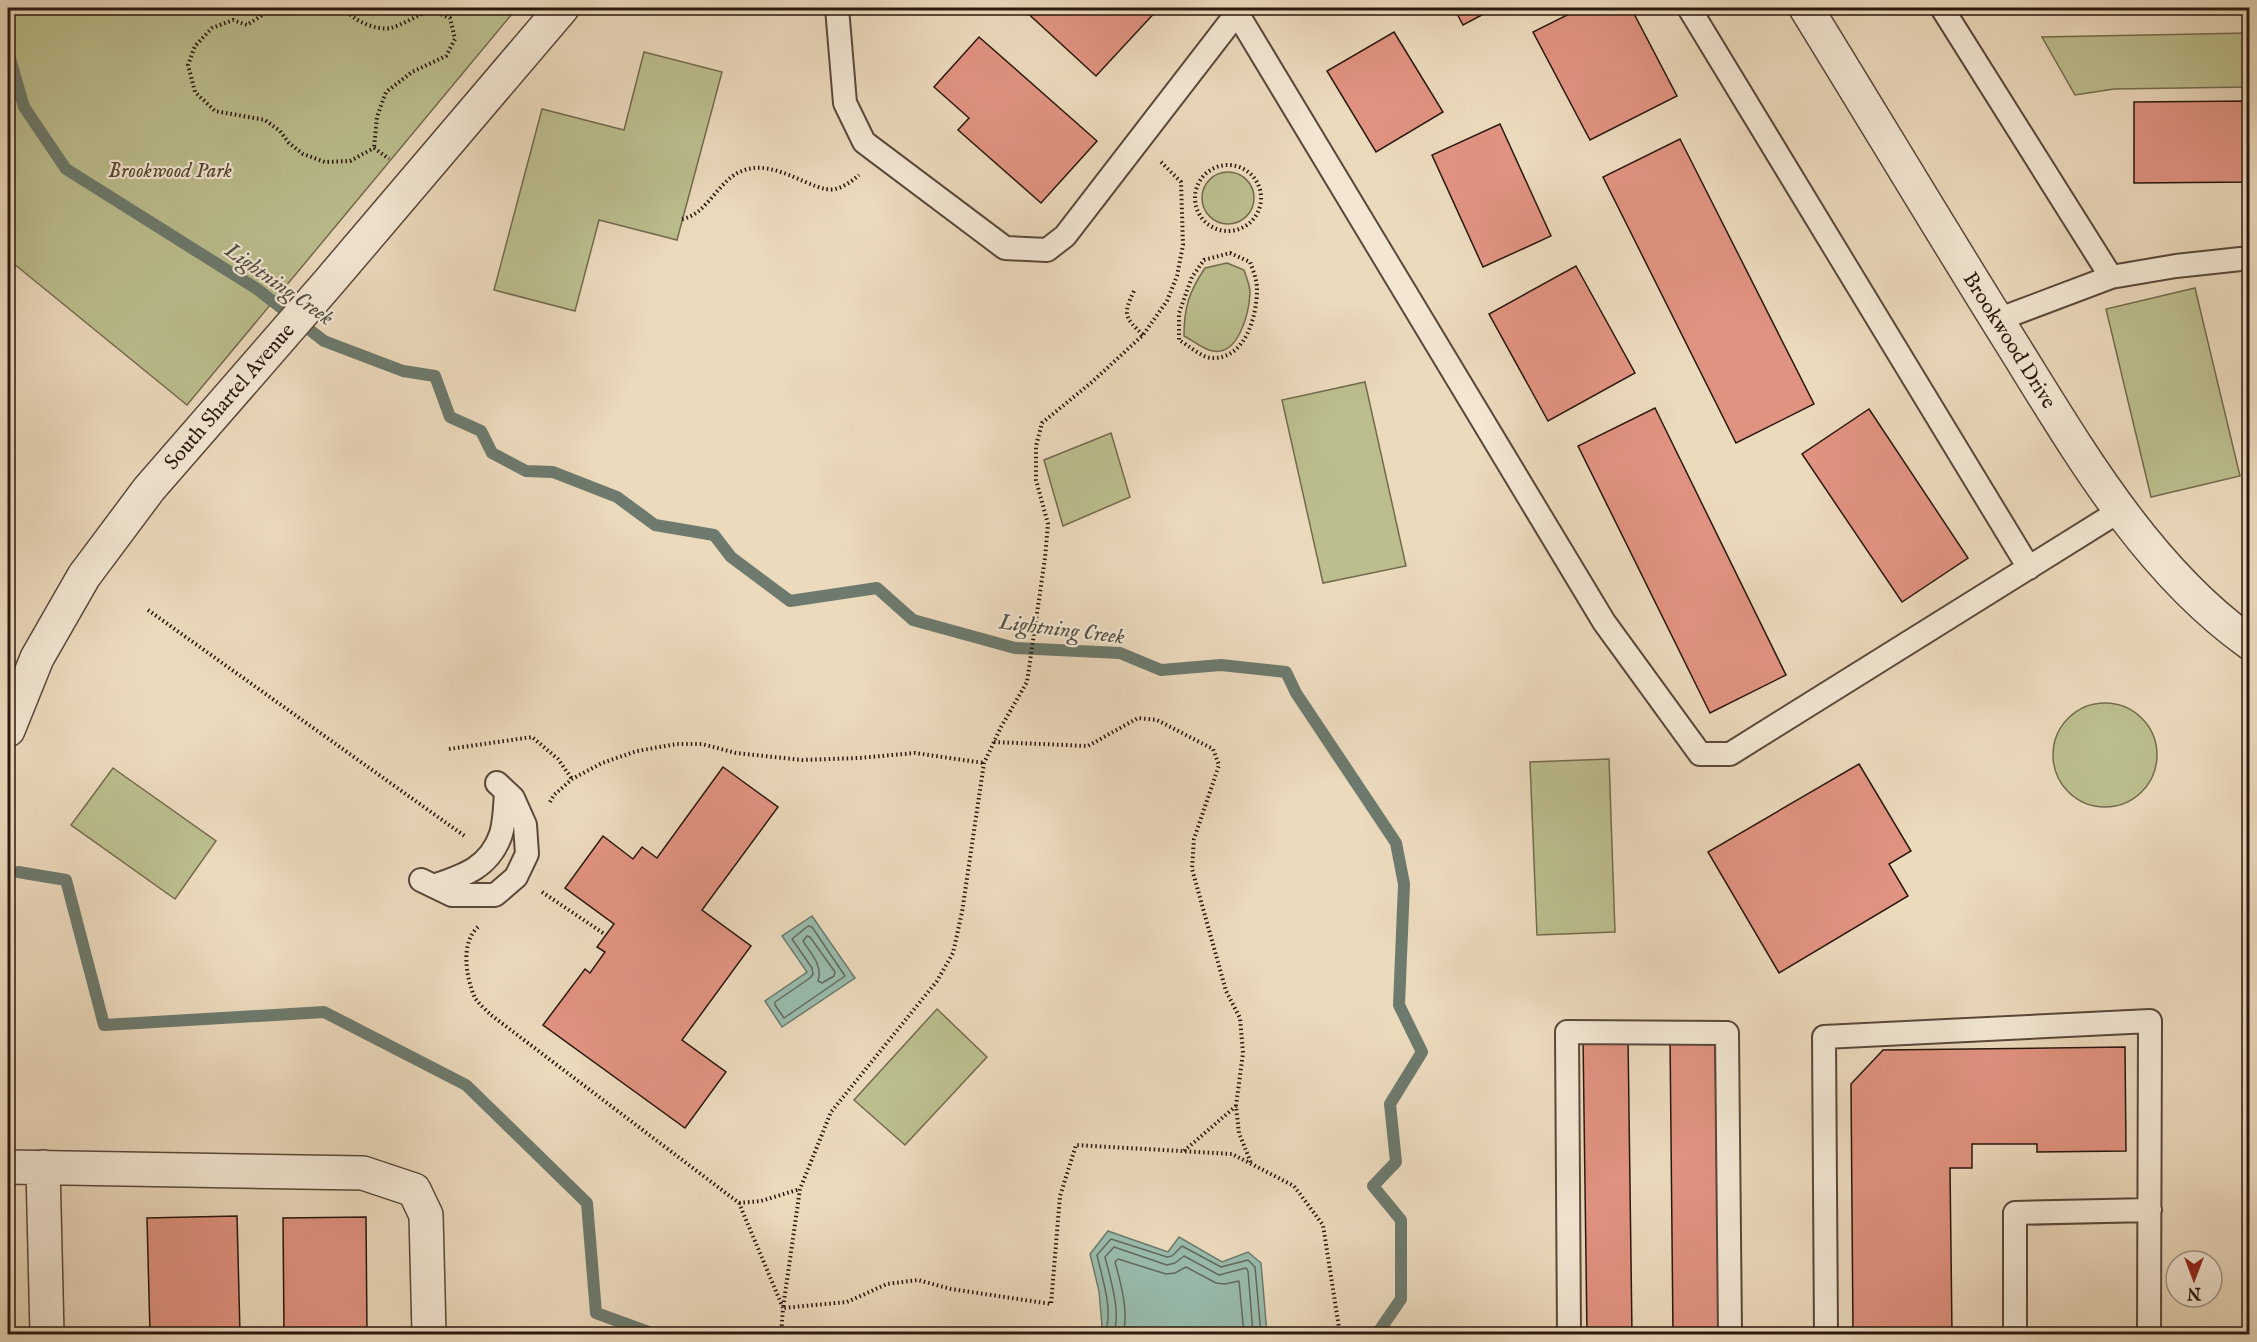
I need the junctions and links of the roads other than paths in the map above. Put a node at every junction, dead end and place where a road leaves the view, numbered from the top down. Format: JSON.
{"nodes":[{"id":1,"x":562,"y":8,"type":"edge"},
{"id":2,"x":837,"y":8,"type":"edge"},
{"id":3,"x":1689,"y":8,"type":"edge"},
{"id":4,"x":1806,"y":8,"type":"edge"},
{"id":5,"x":1942,"y":8,"type":"edge"},
{"id":6,"x":1235,"y":10,"type":"edge"},
{"id":7,"x":2250,"y":258,"type":"edge"},
{"id":8,"x":2111,"y":277,"type":"junction"},
{"id":9,"x":1997,"y":320,"type":"junction"},
{"id":10,"x":2121,"y":510,"type":"junction"},
{"id":11,"x":2029,"y":568,"type":"junction"},
{"id":12,"x":2250,"y":643,"type":"edge"},
{"id":13,"x":8,"y":730,"type":"edge"},
{"id":14,"x":427,"y":883,"type":"joint"},
{"id":15,"x":8,"y":1167,"type":"edge"},
{"id":16,"x":44,"y":1167,"type":"junction"},
{"id":17,"x":2150,"y":1210,"type":"junction"},
{"id":18,"x":47,"y":1335,"type":"edge"},
{"id":19,"x":429,"y":1335,"type":"edge"},
{"id":20,"x":1569,"y":1335,"type":"edge"},
{"id":21,"x":1730,"y":1335,"type":"edge"},
{"id":22,"x":1826,"y":1335,"type":"edge"},
{"id":23,"x":2015,"y":1335,"type":"edge"},
{"id":24,"x":2149,"y":1335,"type":"edge"}],
"edges":[{"from":1,"to":13,"type":"street","name":"South Shartel Avenue"},
{"from":2,"to":6,"type":"lane"},
{"from":3,"to":11,"type":"lane"},
{"from":4,"to":9,"type":"street","name":"Brookwood Drive"},
{"from":5,"to":8,"type":"lane"},
{"from":6,"to":11,"type":"lane"},
{"from":7,"to":8,"type":"lane"},
{"from":8,"to":9,"type":"lane"},
{"from":9,"to":10,"type":"street","name":"Brookwood Drive"},
{"from":10,"to":11,"type":"lane"},
{"from":10,"to":12,"type":"street","name":"Brookwood Drive"},
{"from":14,"to":14,"type":"lane"},
{"from":15,"to":16,"type":"street"},
{"from":16,"to":18,"type":"street"},
{"from":16,"to":19,"type":"street"},
{"from":17,"to":22,"type":"lane"},
{"from":17,"to":23,"type":"lane"},
{"from":17,"to":24,"type":"lane"},
{"from":20,"to":21,"type":"lane"}]}
